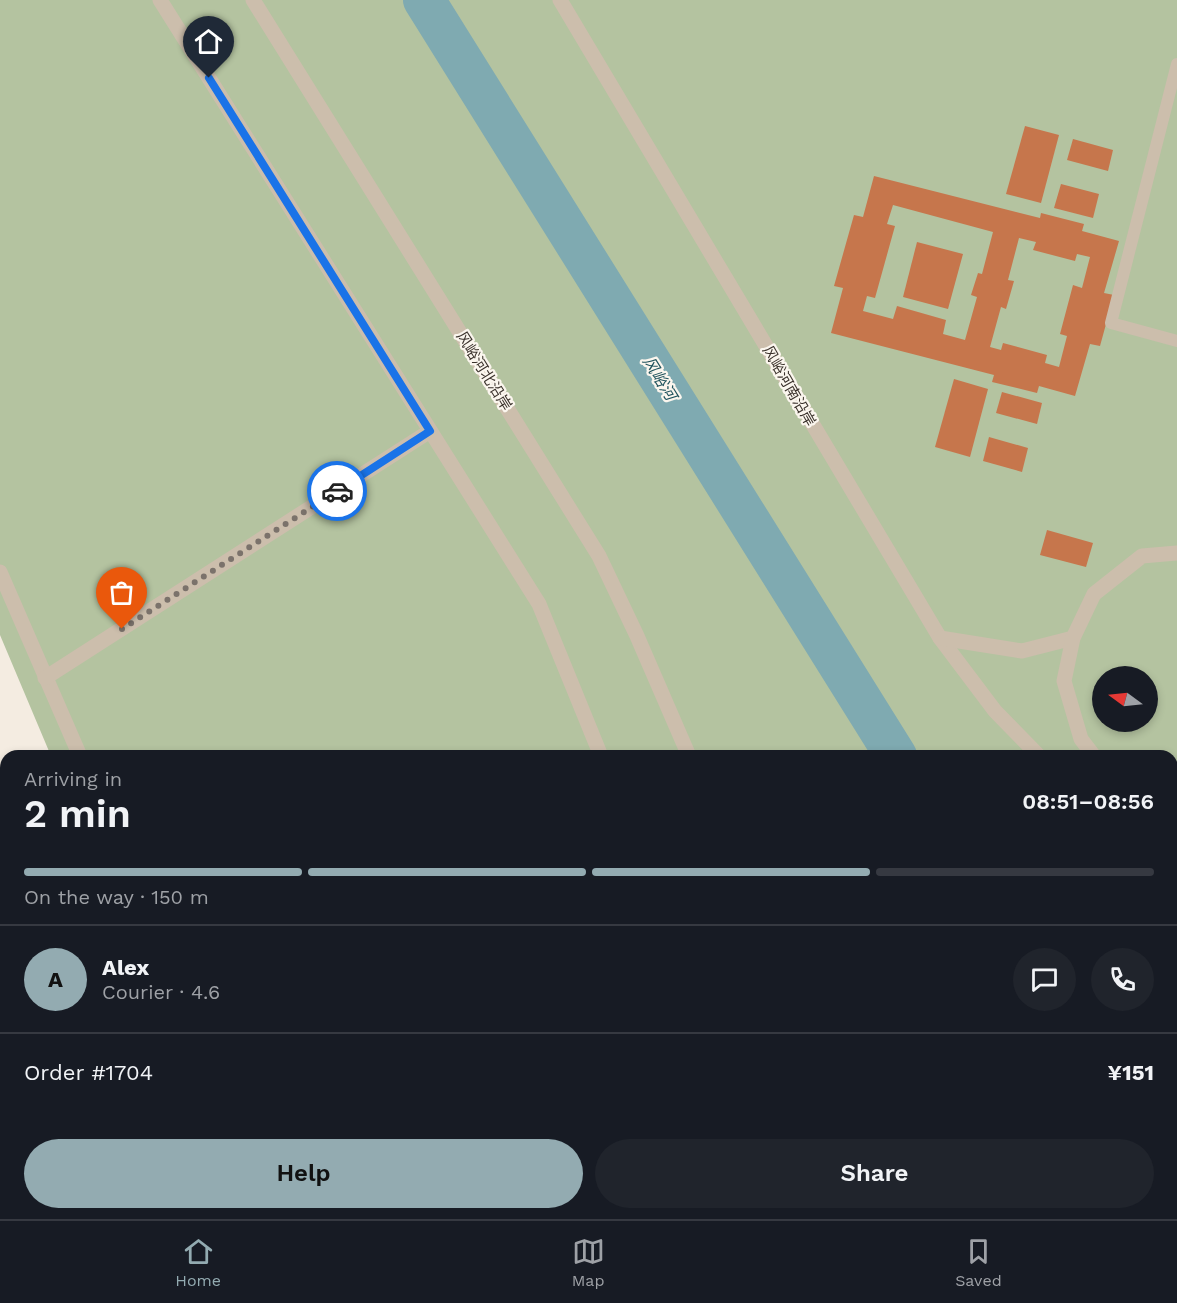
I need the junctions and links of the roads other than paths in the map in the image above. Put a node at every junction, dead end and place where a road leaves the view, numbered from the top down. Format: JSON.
{"nodes":[{"id":1,"x":160,"y":0,"type":"edge"},
{"id":2,"x":253,"y":0,"type":"edge"},
{"id":3,"x":560,"y":0,"type":"edge"},
{"id":4,"x":1177,"y":64,"type":"edge"},
{"id":5,"x":1177,"y":341,"type":"edge"},
{"id":6,"x":430,"y":431,"type":"junction"},
{"id":7,"x":1177,"y":553,"type":"edge"},
{"id":8,"x":0,"y":572,"type":"edge"},
{"id":9,"x":940,"y":638,"type":"junction"},
{"id":10,"x":1073,"y":638,"type":"junction"},
{"id":11,"x":45,"y":678,"type":"junction"},
{"id":12,"x":77,"y":750,"type":"edge"},
{"id":13,"x":599,"y":750,"type":"edge"},
{"id":14,"x":686,"y":750,"type":"edge"},
{"id":15,"x":1033,"y":750,"type":"edge"},
{"id":16,"x":1089,"y":750,"type":"edge"}],
"edges":[{"from":1,"to":6,"type":"street"},
{"from":2,"to":14,"type":"street","name":"风峪河北沿岸"},
{"from":3,"to":9,"type":"street","name":"风峪河南沿岸"},
{"from":4,"to":5,"type":"lane"},
{"from":6,"to":11,"type":"street"},
{"from":6,"to":13,"type":"street"},
{"from":7,"to":10,"type":"street"},
{"from":8,"to":11,"type":"street"},
{"from":9,"to":10,"type":"street"},
{"from":9,"to":15,"type":"street","name":"风峪河南沿岸"},
{"from":10,"to":16,"type":"street"},
{"from":11,"to":12,"type":"street"}]}
